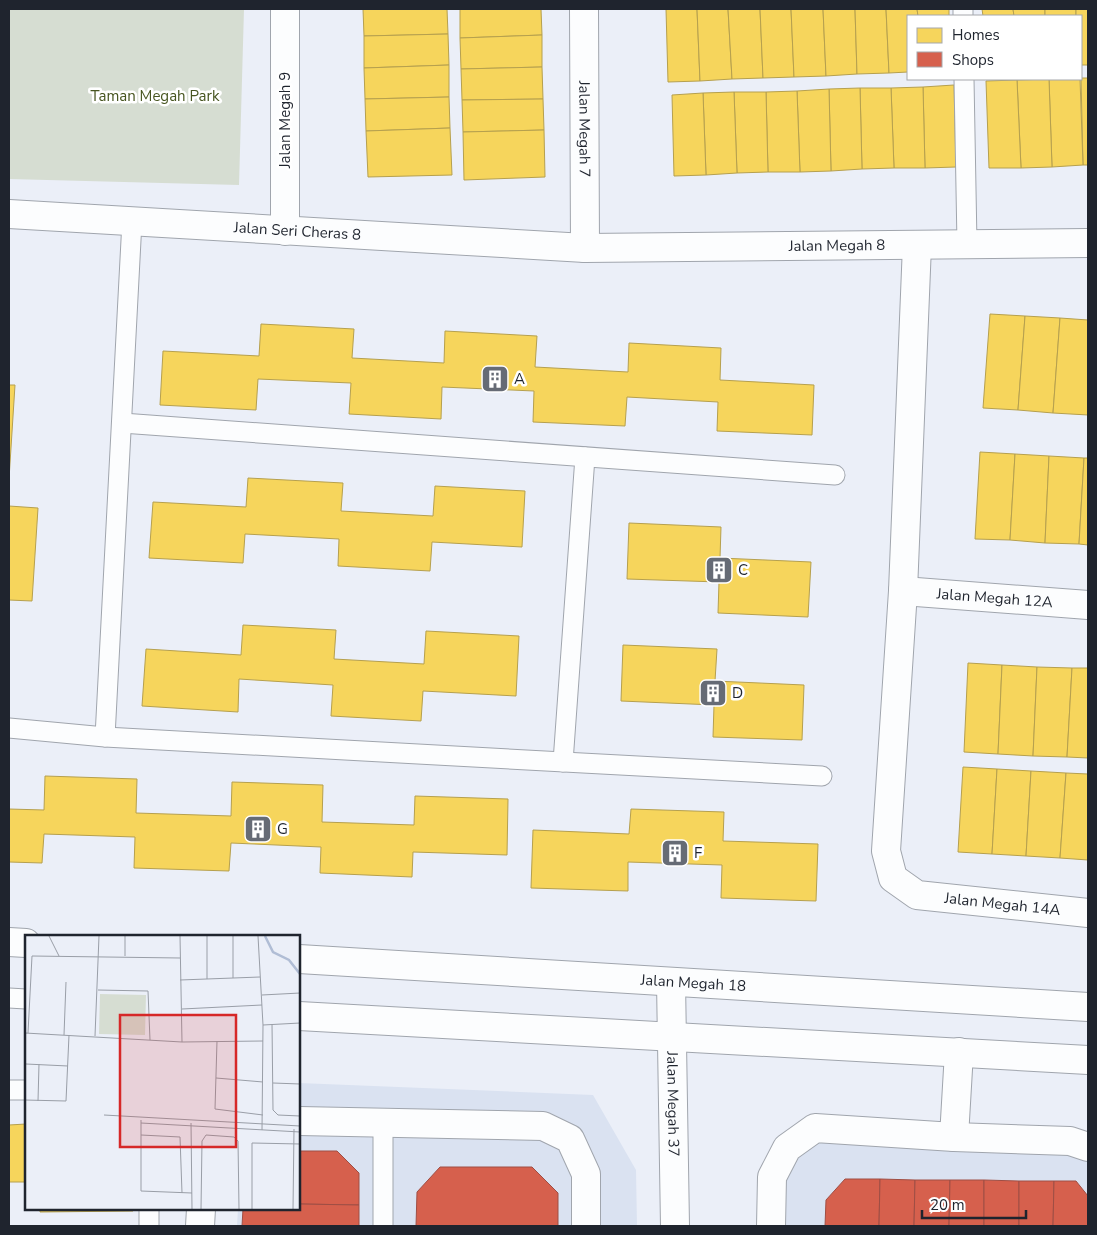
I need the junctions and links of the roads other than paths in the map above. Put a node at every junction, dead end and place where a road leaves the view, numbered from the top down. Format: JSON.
{"nodes":[{"id":1,"x":285,"y":9,"type":"edge"},
{"id":2,"x":584,"y":9,"type":"edge"},
{"id":3,"x":964,"y":80,"type":"edge"},
{"id":4,"x":9,"y":214,"type":"edge"},
{"id":5,"x":132,"y":221,"type":"junction"},
{"id":6,"x":284,"y":231,"type":"junction"},
{"id":7,"x":1088,"y":243,"type":"edge"},
{"id":8,"x":967,"y":244,"type":"junction"},
{"id":9,"x":917,"y":245,"type":"junction"},
{"id":10,"x":585,"y":248,"type":"junction"},
{"id":11,"x":122,"y":423,"type":"junction"},
{"id":12,"x":585,"y":457,"type":"junction"},
{"id":13,"x":835,"y":475,"type":"dead end"},
{"id":14,"x":902,"y":591,"type":"junction"},
{"id":15,"x":1088,"y":605,"type":"edge"},
{"id":16,"x":9,"y":728,"type":"edge"},
{"id":17,"x":105,"y":737,"type":"junction"},
{"id":18,"x":563,"y":762,"type":"junction"},
{"id":19,"x":822,"y":776,"type":"dead end"},
{"id":20,"x":1088,"y":913,"type":"edge"},
{"id":21,"x":9,"y":942,"type":"edge"},
{"id":22,"x":25,"y":943,"type":"edge"},
{"id":23,"x":300,"y":959,"type":"edge"},
{"id":24,"x":671,"y":982,"type":"junction"},
{"id":25,"x":9,"y":998,"type":"edge"},
{"id":26,"x":25,"y":999,"type":"edge"},
{"id":27,"x":1088,"y":1007,"type":"edge"},
{"id":28,"x":300,"y":1016,"type":"edge"},
{"id":29,"x":672,"y":1036,"type":"junction"},
{"id":30,"x":959,"y":1052,"type":"junction"},
{"id":31,"x":1088,"y":1060,"type":"edge"},
{"id":32,"x":9,"y":1090,"type":"edge"},
{"id":33,"x":25,"y":1090,"type":"edge"},
{"id":34,"x":300,"y":1121,"type":"edge"},
{"id":35,"x":383,"y":1122,"type":"junction"},
{"id":36,"x":954,"y":1137,"type":"junction"},
{"id":37,"x":1088,"y":1147,"type":"edge"},
{"id":38,"x":149,"y":1210,"type":"edge"},
{"id":39,"x":201,"y":1210,"type":"edge"},
{"id":40,"x":149,"y":1226,"type":"edge"},
{"id":41,"x":200,"y":1226,"type":"edge"},
{"id":42,"x":383,"y":1226,"type":"edge"},
{"id":43,"x":586,"y":1226,"type":"edge"},
{"id":44,"x":675,"y":1226,"type":"edge"},
{"id":45,"x":771,"y":1226,"type":"edge"}],
"edges":[{"from":1,"to":6,"type":"street","name":"Jalan Megah 9"},
{"from":2,"to":10,"type":"street","name":"Jalan Megah 7"},
{"from":3,"to":8,"type":"lane"},
{"from":4,"to":5,"type":"street","name":"Jalan Seri Cheras 8"},
{"from":5,"to":6,"type":"street","name":"Jalan Seri Cheras 8"},
{"from":5,"to":11,"type":"lane"},
{"from":6,"to":10,"type":"street","name":"Jalan Seri Cheras 8"},
{"from":7,"to":8,"type":"street","name":"Jalan Megah 8"},
{"from":8,"to":9,"type":"street","name":"Jalan Megah 8"},
{"from":9,"to":10,"type":"street","name":"Jalan Megah 8"},
{"from":9,"to":14,"type":"street"},
{"from":11,"to":12,"type":"lane"},
{"from":11,"to":17,"type":"lane"},
{"from":12,"to":13,"type":"lane"},
{"from":12,"to":18,"type":"lane"},
{"from":14,"to":15,"type":"street","name":"Jalan Megah 12A"},
{"from":14,"to":20,"type":"street","name":"Jalan Megah 14A"},
{"from":16,"to":17,"type":"lane"},
{"from":17,"to":18,"type":"lane"},
{"from":18,"to":19,"type":"lane"},
{"from":21,"to":22,"type":"street"},
{"from":23,"to":24,"type":"street","name":"Jalan Megah 18"},
{"from":24,"to":27,"type":"street","name":"Jalan Megah 18"},
{"from":24,"to":29,"type":"street","name":"Jalan Megah 37"},
{"from":25,"to":26,"type":"lane"},
{"from":28,"to":29,"type":"street"},
{"from":29,"to":30,"type":"street"},
{"from":29,"to":44,"type":"street","name":"Jalan Megah 37"},
{"from":30,"to":31,"type":"street"},
{"from":30,"to":36,"type":"street"},
{"from":32,"to":33,"type":"lane"},
{"from":34,"to":35,"type":"street"},
{"from":35,"to":42,"type":"lane"},
{"from":35,"to":43,"type":"street"},
{"from":36,"to":37,"type":"street"},
{"from":36,"to":45,"type":"street"},
{"from":38,"to":40,"type":"lane"},
{"from":39,"to":41,"type":"street"}]}
